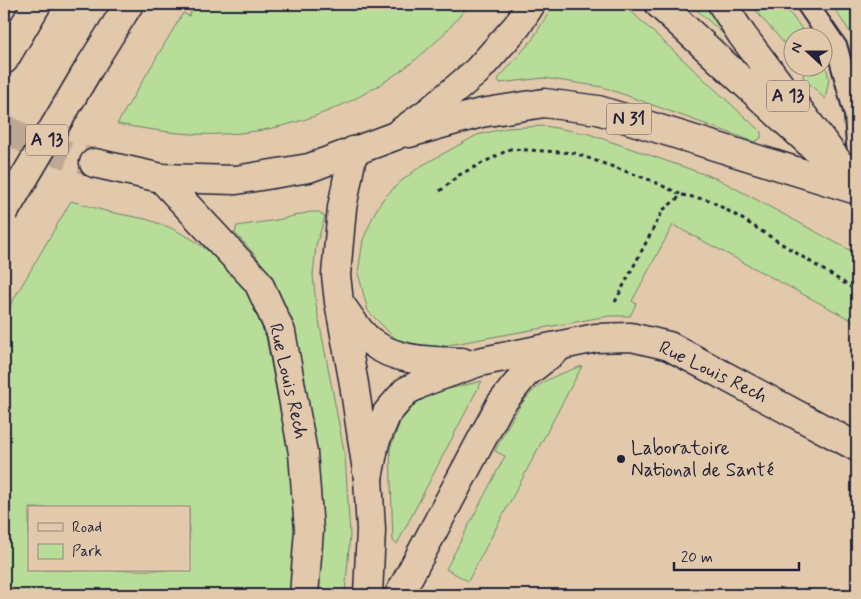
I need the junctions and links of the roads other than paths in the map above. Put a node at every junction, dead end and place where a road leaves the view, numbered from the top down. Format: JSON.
{"nodes":[{"id":1,"x":37,"y":4,"type":"edge"},
{"id":2,"x":129,"y":4,"type":"edge"},
{"id":3,"x":531,"y":4,"type":"edge"},
{"id":4,"x":660,"y":4,"type":"edge"},
{"id":5,"x":722,"y":4,"type":"edge"},
{"id":6,"x":808,"y":4,"type":"edge"},
{"id":7,"x":4,"y":60,"type":"edge"},
{"id":8,"x":395,"y":136,"type":"junction"},
{"id":9,"x":857,"y":145,"type":"edge"},
{"id":10,"x":353,"y":151,"type":"junction"},
{"id":11,"x":94,"y":163,"type":"tunnel mouth"},
{"id":12,"x":161,"y":178,"type":"junction"},
{"id":13,"x":857,"y":188,"type":"edge"},
{"id":14,"x":4,"y":212,"type":"edge"},
{"id":15,"x":339,"y":302,"type":"junction"},
{"id":16,"x":561,"y":346,"type":"junction"},
{"id":17,"x":479,"y":362,"type":"junction"},
{"id":18,"x":857,"y":447,"type":"edge"},
{"id":19,"x":368,"y":478,"type":"junction"},
{"id":20,"x":304,"y":595,"type":"edge"},
{"id":21,"x":368,"y":595,"type":"edge"},
{"id":22,"x":399,"y":595,"type":"edge"}],
"edges":[{"from":1,"to":7,"type":"main road"},
{"from":2,"to":14,"type":"main road","number":"A 13","bridge":true},
{"from":3,"to":8,"type":"main road","number":"N 31"},
{"from":4,"to":13,"type":"main road"},
{"from":5,"to":13,"type":"main road","number":"A 13"},
{"from":6,"to":9,"type":"lane"},
{"from":8,"to":10,"type":"main road","number":"N 31"},
{"from":8,"to":13,"type":"main road","number":"N 31"},
{"from":10,"to":12,"type":"main road","number":"N 31"},
{"from":10,"to":15,"type":"main road"},
{"from":11,"to":12,"type":"main road","number":"N 31"},
{"from":12,"to":20,"type":"main road","name":"Rue Louis Rech"},
{"from":15,"to":17,"type":"main road"},
{"from":15,"to":19,"type":"main road"},
{"from":16,"to":17,"type":"main road"},
{"from":16,"to":18,"type":"main road","name":"Rue Louis Rech"},
{"from":16,"to":22,"type":"main road","name":"Rue Louis Rech"},
{"from":17,"to":19,"type":"main road"},
{"from":19,"to":21,"type":"main road"}]}
